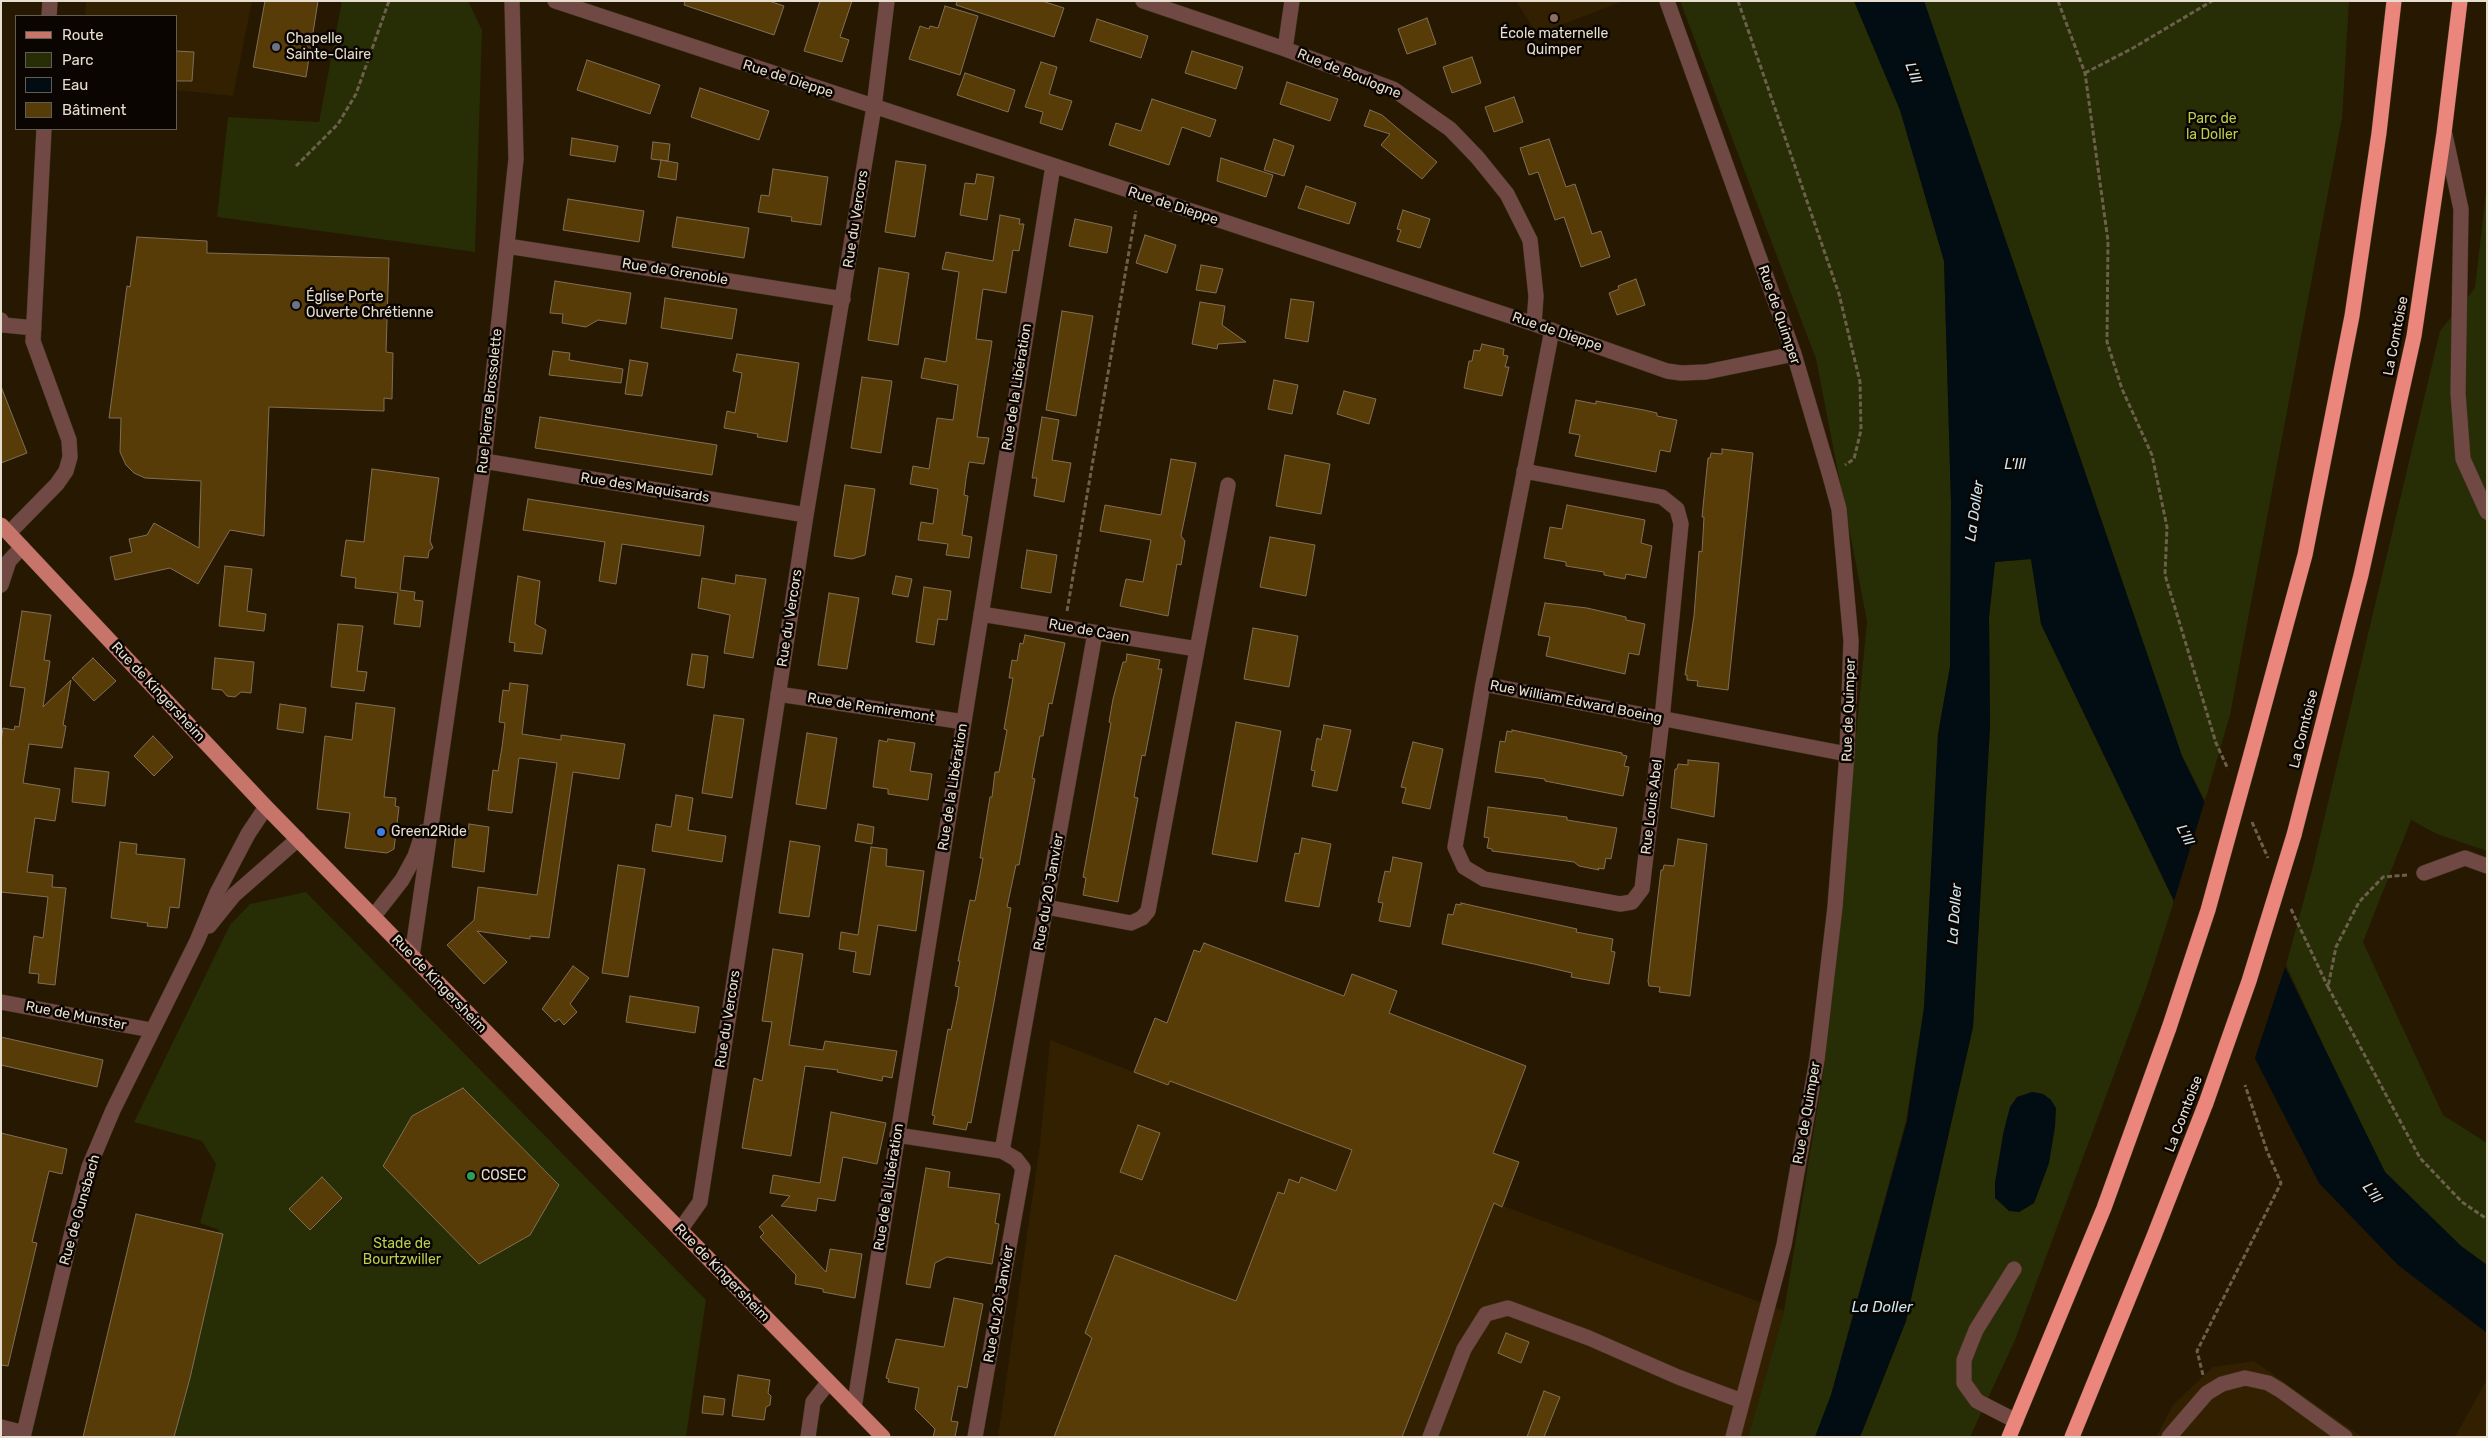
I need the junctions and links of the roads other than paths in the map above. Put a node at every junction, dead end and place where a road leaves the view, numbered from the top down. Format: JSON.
{"nodes":[{"id":1,"x":50,"y":1,"type":"edge"},
{"id":2,"x":512,"y":1,"type":"edge"},
{"id":3,"x":555,"y":1,"type":"edge"},
{"id":4,"x":887,"y":1,"type":"edge"},
{"id":5,"x":1143,"y":1,"type":"edge"},
{"id":6,"x":1292,"y":1,"type":"edge"},
{"id":7,"x":1667,"y":1,"type":"edge"},
{"id":8,"x":2394,"y":1,"type":"edge"},
{"id":9,"x":2460,"y":1,"type":"edge"},
{"id":10,"x":49,"y":15,"type":"edge"},
{"id":11,"x":1285,"y":49,"type":"junction"},
{"id":12,"x":874,"y":107,"type":"junction"},
{"id":13,"x":44,"y":130,"type":"edge"},
{"id":14,"x":2444,"y":133,"type":"junction"},
{"id":15,"x":1053,"y":166,"type":"junction"},
{"id":16,"x":507,"y":246,"type":"junction"},
{"id":17,"x":843,"y":299,"type":"junction"},
{"id":18,"x":1,"y":320,"type":"edge"},
{"id":19,"x":1534,"y":324,"type":"junction"},
{"id":20,"x":34,"y":328,"type":"junction"},
{"id":21,"x":1552,"y":330,"type":"junction"},
{"id":22,"x":1794,"y":354,"type":"junction"},
{"id":23,"x":484,"y":461,"type":"junction"},
{"id":24,"x":1524,"y":471,"type":"junction"},
{"id":25,"x":1228,"y":485,"type":"dead end"},
{"id":26,"x":2487,"y":512,"type":"edge"},
{"id":27,"x":806,"y":515,"type":"junction"},
{"id":28,"x":5,"y":529,"type":"edge"},
{"id":29,"x":22,"y":547,"type":"junction"},
{"id":30,"x":1,"y":585,"type":"edge"},
{"id":31,"x":981,"y":614,"type":"junction"},
{"id":32,"x":1095,"y":633,"type":"junction"},
{"id":33,"x":1197,"y":649,"type":"junction"},
{"id":34,"x":1483,"y":684,"type":"junction"},
{"id":35,"x":778,"y":694,"type":"junction"},
{"id":36,"x":1662,"y":719,"type":"junction"},
{"id":37,"x":964,"y":722,"type":"junction"},
{"id":38,"x":1847,"y":754,"type":"junction"},
{"id":39,"x":435,"y":798,"type":"junction"},
{"id":40,"x":266,"y":807,"type":"junction"},
{"id":41,"x":298,"y":839,"type":"junction"},
{"id":42,"x":2487,"y":866,"type":"edge"},
{"id":43,"x":2424,"y":873,"type":"road end"},
{"id":44,"x":1046,"y":907,"type":"junction"},
{"id":45,"x":373,"y":918,"type":"junction"},
{"id":46,"x":197,"y":941,"type":"junction"},
{"id":47,"x":412,"y":956,"type":"junction"},
{"id":48,"x":1,"y":1002,"type":"edge"},
{"id":49,"x":151,"y":1030,"type":"junction"},
{"id":50,"x":898,"y":1134,"type":"junction"},
{"id":51,"x":1002,"y":1151,"type":"junction"},
{"id":52,"x":680,"y":1230,"type":"junction"},
{"id":53,"x":2014,"y":1269,"type":"dead end"},
{"id":54,"x":828,"y":1383,"type":"junction"},
{"id":55,"x":1742,"y":1401,"type":"junction"},
{"id":56,"x":854,"y":1408,"type":"junction"},
{"id":57,"x":2016,"y":1421,"type":"junction"},
{"id":58,"x":1,"y":1427,"type":"edge"},
{"id":59,"x":24,"y":1435,"type":"edge"},
{"id":60,"x":808,"y":1437,"type":"edge"},
{"id":61,"x":883,"y":1437,"type":"edge"},
{"id":62,"x":975,"y":1437,"type":"edge"},
{"id":63,"x":1430,"y":1437,"type":"edge"},
{"id":64,"x":1733,"y":1437,"type":"edge"},
{"id":65,"x":2009,"y":1437,"type":"edge"},
{"id":66,"x":2072,"y":1437,"type":"edge"},
{"id":67,"x":2169,"y":1437,"type":"edge"},
{"id":68,"x":2345,"y":1437,"type":"edge"}],
"edges":[{"from":1,"to":10,"type":"street"},
{"from":2,"to":16,"type":"street","name":"Rue Pierre Brossolette"},
{"from":3,"to":12,"type":"street","name":"Rue de Dieppe"},
{"from":4,"to":12,"type":"street","name":"Rue du Vercors"},
{"from":5,"to":11,"type":"street","name":"Rue de Boulogne"},
{"from":6,"to":11,"type":"street"},
{"from":7,"to":22,"type":"street","name":"Rue de Quimper"},
{"from":8,"to":57,"type":"highway","bridge":true},
{"from":9,"to":14,"type":"highway","name":"La Comtoise"},
{"from":11,"to":19,"type":"street","name":"Rue de Boulogne"},
{"from":12,"to":15,"type":"street","name":"Rue de Dieppe"},
{"from":12,"to":17,"type":"street","name":"Rue du Vercors"},
{"from":13,"to":20,"type":"street"},
{"from":14,"to":26,"type":"street"},
{"from":14,"to":66,"type":"highway","name":"La Comtoise","bridge":true},
{"from":15,"to":19,"type":"street","name":"Rue de Dieppe"},
{"from":15,"to":31,"type":"street","name":"Rue de la Libération"},
{"from":16,"to":17,"type":"street","name":"Rue de Grenoble"},
{"from":16,"to":23,"type":"street","name":"Rue Pierre Brossolette"},
{"from":17,"to":27,"type":"street","name":"Rue du Vercors"},
{"from":18,"to":20,"type":"street"},
{"from":19,"to":21,"type":"street","name":"Rue de Dieppe"},
{"from":20,"to":28,"type":"street"},
{"from":21,"to":22,"type":"street","name":"Rue de Dieppe"},
{"from":21,"to":24,"type":"street","name":"Rue William Edward Boeing"},
{"from":22,"to":38,"type":"street","name":"Rue de Quimper"},
{"from":23,"to":27,"type":"street","name":"Rue des Maquisards"},
{"from":23,"to":39,"type":"street","name":"Rue Pierre Brossolette"},
{"from":24,"to":34,"type":"street","name":"Rue William Edward Boeing"},
{"from":24,"to":36,"type":"street","name":"Rue Louis Abel"},
{"from":25,"to":33,"type":"street"},
{"from":27,"to":35,"type":"street","name":"Rue du Vercors"},
{"from":28,"to":29,"type":"main road","name":"Rue de Kingersheim"},
{"from":29,"to":30,"type":"street"},
{"from":29,"to":40,"type":"main road","name":"Rue de Kingersheim"},
{"from":31,"to":32,"type":"street","name":"Rue de Caen"},
{"from":31,"to":37,"type":"street","name":"Rue de la Libération"},
{"from":32,"to":33,"type":"street","name":"Rue de Caen"},
{"from":32,"to":44,"type":"street","name":"Rue du 20 Janvier"},
{"from":33,"to":44,"type":"street"},
{"from":34,"to":36,"type":"street","name":"Rue William Edward Boeing"},
{"from":34,"to":36,"type":"street","name":"Rue Louis Abel"},
{"from":35,"to":37,"type":"street","name":"Rue de Remiremont"},
{"from":35,"to":52,"type":"street","name":"Rue du Vercors"},
{"from":36,"to":38,"type":"street","name":"Rue William Edward Boeing"},
{"from":37,"to":50,"type":"street","name":"Rue de la Libération"},
{"from":38,"to":55,"type":"street","name":"Rue de Quimper"},
{"from":39,"to":45,"type":"street","name":"Rue Pierre Brossolette"},
{"from":39,"to":47,"type":"street","name":"Rue Pierre Brossolette"},
{"from":40,"to":41,"type":"main road","name":"Rue de Kingersheim"},
{"from":40,"to":46,"type":"street","name":"Rue de Gunsbach"},
{"from":41,"to":45,"type":"main road","name":"Rue de Kingersheim"},
{"from":41,"to":46,"type":"street","name":"Rue de Gunsbach"},
{"from":42,"to":43,"type":"street"},
{"from":44,"to":51,"type":"street","name":"Rue du 20 Janvier"},
{"from":45,"to":47,"type":"main road","name":"Rue de Kingersheim"},
{"from":46,"to":49,"type":"street","name":"Rue de Gunsbach"},
{"from":47,"to":52,"type":"main road","name":"Rue de Kingersheim"},
{"from":48,"to":49,"type":"street","name":"Rue de Munster"},
{"from":49,"to":59,"type":"street","name":"Rue de Gunsbach"},
{"from":50,"to":51,"type":"street","name":"Rue du 20 Janvier"},
{"from":50,"to":56,"type":"street","name":"Rue de la Libération"},
{"from":51,"to":62,"type":"street","name":"Rue du 20 Janvier"},
{"from":52,"to":54,"type":"main road","name":"Rue de Kingersheim"},
{"from":53,"to":57,"type":"street"},
{"from":54,"to":56,"type":"main road","name":"Rue de Kingersheim"},
{"from":54,"to":60,"type":"street"},
{"from":55,"to":63,"type":"street"},
{"from":55,"to":64,"type":"street","name":"Rue de Quimper"},
{"from":56,"to":61,"type":"main road","name":"Rue de Kingersheim"},
{"from":57,"to":65,"type":"highway"},
{"from":58,"to":59,"type":"street"},
{"from":67,"to":68,"type":"street"}]}
